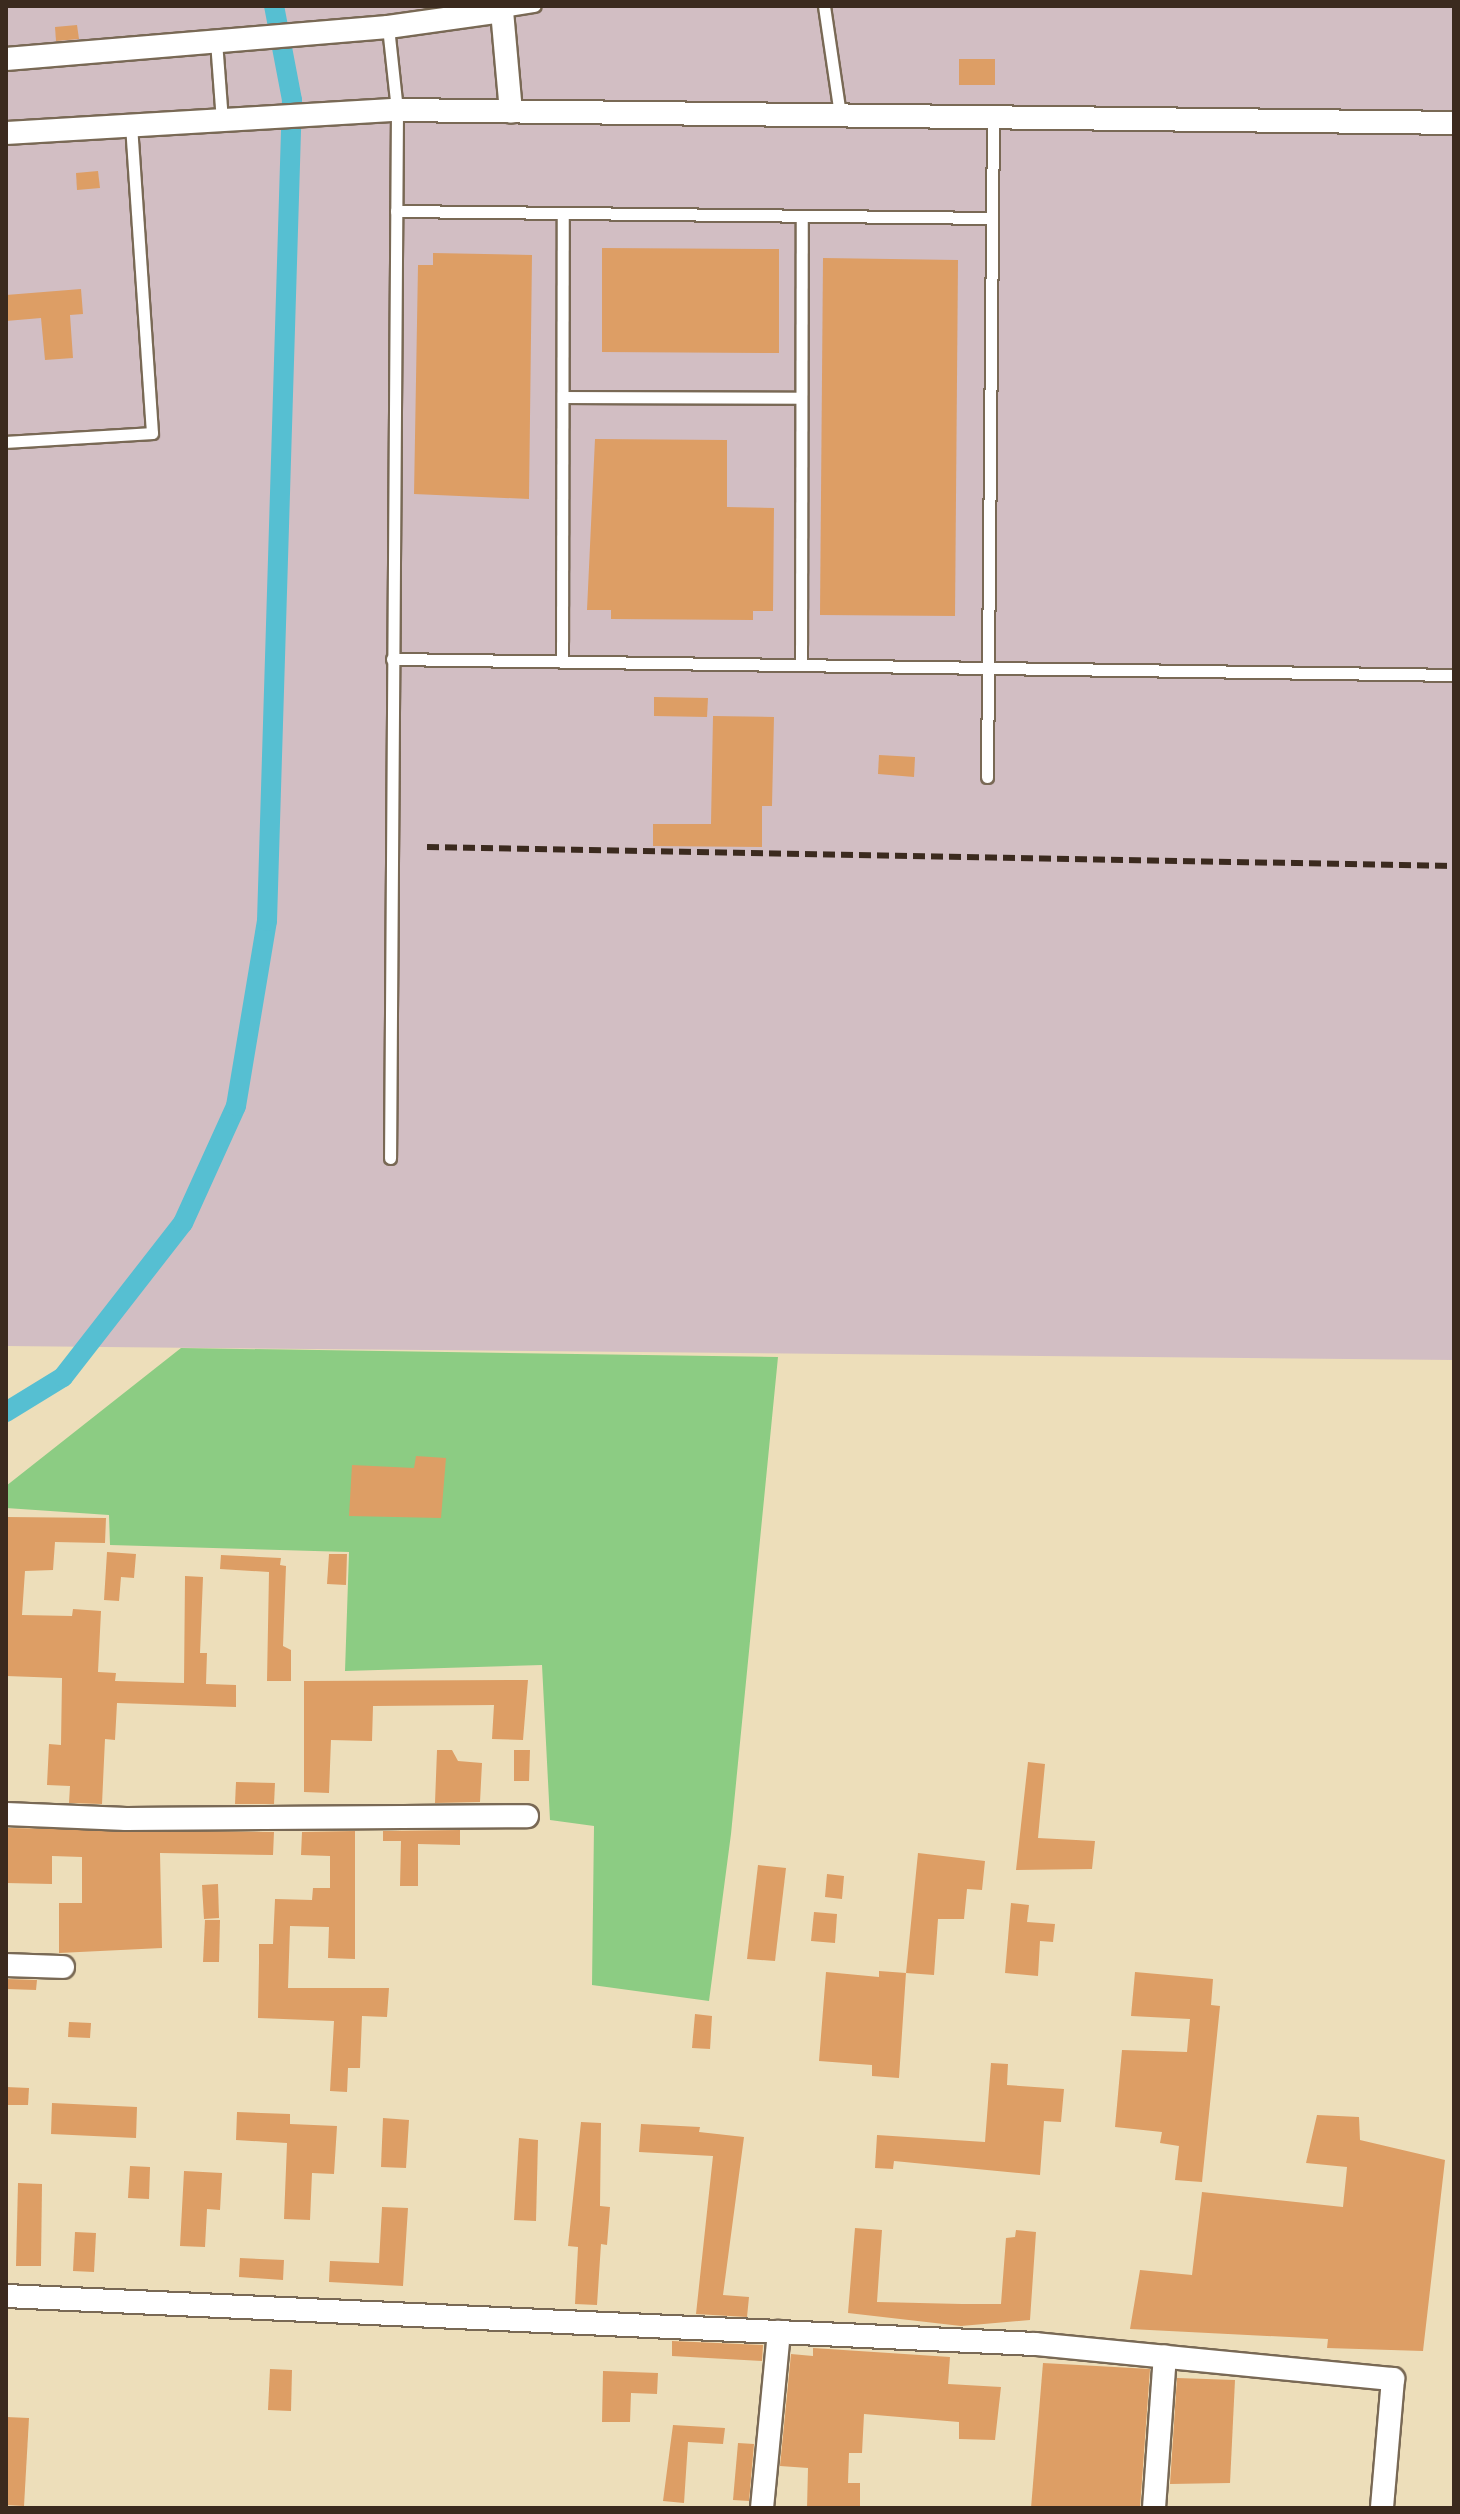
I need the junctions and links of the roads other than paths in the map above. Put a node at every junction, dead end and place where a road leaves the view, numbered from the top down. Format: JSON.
{"nodes":[{"id":1,"x":535,"y":6,"type":"edge"},
{"id":2,"x":824,"y":6,"type":"edge"},
{"id":3,"x":502,"y":8,"type":"edge"},
{"id":4,"x":388,"y":27,"type":"junction"},
{"id":5,"x":216,"y":41,"type":"junction"},
{"id":6,"x":6,"y":59,"type":"edge"},
{"id":7,"x":397,"y":110,"type":"junction"},
{"id":8,"x":511,"y":112,"type":"junction"},
{"id":9,"x":840,"y":115,"type":"junction"},
{"id":10,"x":993,"y":117,"type":"junction"},
{"id":11,"x":222,"y":120,"type":"junction"},
{"id":12,"x":1454,"y":123,"type":"edge"},
{"id":13,"x":131,"y":126,"type":"junction"},
{"id":14,"x":6,"y":133,"type":"edge"},
{"id":15,"x":396,"y":211,"type":"junction"},
{"id":16,"x":563,"y":213,"type":"junction"},
{"id":17,"x":802,"y":216,"type":"junction"},
{"id":18,"x":992,"y":218,"type":"junction"},
{"id":19,"x":563,"y":397,"type":"junction"},
{"id":20,"x":801,"y":398,"type":"junction"},
{"id":21,"x":6,"y":442,"type":"edge"},
{"id":22,"x":392,"y":659,"type":"junction"},
{"id":23,"x":562,"y":662,"type":"junction"},
{"id":24,"x":801,"y":665,"type":"junction"},
{"id":25,"x":987,"y":668,"type":"junction"},
{"id":26,"x":1454,"y":675,"type":"edge"},
{"id":27,"x":987,"y":777,"type":"dead end"},
{"id":28,"x":390,"y":1158,"type":"dead end"},
{"id":29,"x":6,"y":1814,"type":"edge"},
{"id":30,"x":527,"y":1816,"type":"dead end"},
{"id":31,"x":6,"y":1965,"type":"edge"},
{"id":32,"x":63,"y":1967,"type":"dead end"},
{"id":33,"x":6,"y":2296,"type":"edge"},
{"id":34,"x":779,"y":2332,"type":"junction"},
{"id":35,"x":1165,"y":2356,"type":"junction"},
{"id":36,"x":762,"y":2508,"type":"edge"},
{"id":37,"x":1154,"y":2508,"type":"edge"},
{"id":38,"x":1382,"y":2508,"type":"edge"}],
"edges":[{"from":1,"to":3,"type":"lane"},
{"from":2,"to":9,"type":"lane"},
{"from":3,"to":4,"type":"street"},
{"from":3,"to":8,"type":"street"},
{"from":4,"to":5,"type":"street"},
{"from":4,"to":7,"type":"lane"},
{"from":5,"to":6,"type":"street"},
{"from":5,"to":11,"type":"lane"},
{"from":7,"to":8,"type":"street"},
{"from":7,"to":11,"type":"street"},
{"from":7,"to":15,"type":"lane"},
{"from":8,"to":9,"type":"street"},
{"from":9,"to":10,"type":"street"},
{"from":10,"to":12,"type":"street"},
{"from":10,"to":18,"type":"lane"},
{"from":11,"to":13,"type":"street"},
{"from":13,"to":14,"type":"street"},
{"from":13,"to":21,"type":"lane"},
{"from":15,"to":16,"type":"lane"},
{"from":15,"to":22,"type":"lane"},
{"from":16,"to":17,"type":"lane"},
{"from":16,"to":19,"type":"lane"},
{"from":17,"to":18,"type":"lane"},
{"from":17,"to":20,"type":"lane"},
{"from":18,"to":25,"type":"lane"},
{"from":19,"to":20,"type":"lane"},
{"from":19,"to":23,"type":"lane"},
{"from":20,"to":24,"type":"lane"},
{"from":22,"to":23,"type":"lane"},
{"from":22,"to":28,"type":"lane"},
{"from":23,"to":24,"type":"lane"},
{"from":24,"to":25,"type":"lane"},
{"from":25,"to":26,"type":"lane"},
{"from":25,"to":27,"type":"lane"},
{"from":29,"to":30,"type":"street"},
{"from":31,"to":32,"type":"street"},
{"from":33,"to":34,"type":"street"},
{"from":34,"to":35,"type":"street"},
{"from":34,"to":36,"type":"street"},
{"from":35,"to":37,"type":"street"},
{"from":35,"to":38,"type":"street"}]}
